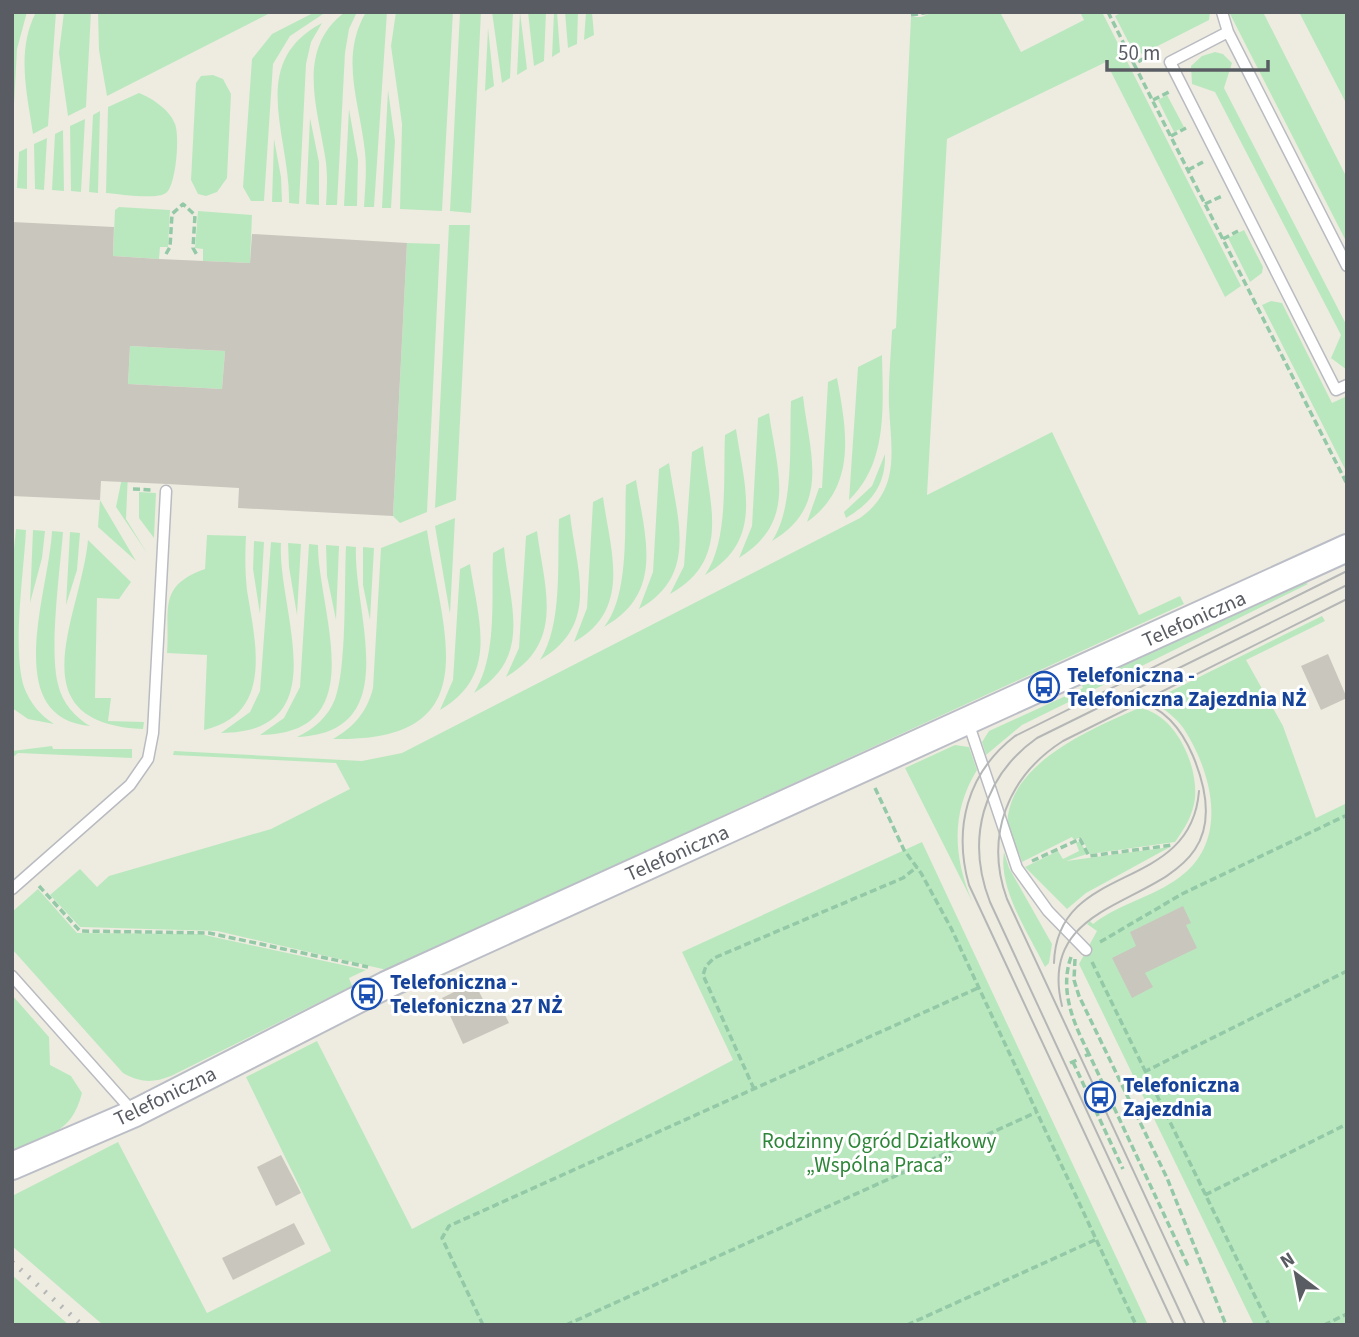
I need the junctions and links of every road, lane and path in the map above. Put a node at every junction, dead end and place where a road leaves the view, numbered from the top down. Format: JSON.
{"nodes":[{"id":1,"x":930,"y":12,"type":"edge"},
{"id":2,"x":1116,"y":12,"type":"edge"},
{"id":3,"x":1222,"y":12,"type":"edge"},
{"id":4,"x":1109,"y":14,"type":"edge"},
{"id":5,"x":911,"y":15,"type":"dead end"},
{"id":6,"x":1227,"y":32,"type":"junction"},
{"id":7,"x":1162,"y":49,"type":"dead end"},
{"id":8,"x":1134,"y":64,"type":"junction"},
{"id":9,"x":1170,"y":92,"type":"dead end"},
{"id":10,"x":1153,"y":100,"type":"junction"},
{"id":11,"x":1188,"y":127,"type":"dead end"},
{"id":12,"x":1170,"y":136,"type":"junction"},
{"id":13,"x":1205,"y":161,"type":"dead end"},
{"id":14,"x":1188,"y":170,"type":"junction"},
{"id":15,"x":1223,"y":195,"type":"dead end"},
{"id":16,"x":1205,"y":204,"type":"junction"},
{"id":17,"x":1240,"y":228,"type":"dead end"},
{"id":18,"x":1223,"y":239,"type":"junction"},
{"id":19,"x":166,"y":254,"type":"dead end"},
{"id":20,"x":197,"y":255,"type":"dead end"},
{"id":21,"x":1347,"y":266,"type":"edge"},
{"id":22,"x":1347,"y":385,"type":"edge"},
{"id":23,"x":1347,"y":484,"type":"edge"},
{"id":24,"x":133,"y":489,"type":"dead end"},
{"id":25,"x":146,"y":489,"type":"dead end"},
{"id":26,"x":166,"y":491,"type":"dead end"},
{"id":27,"x":1347,"y":548,"type":"edge"},
{"id":28,"x":968,"y":721,"type":"junction"},
{"id":29,"x":865,"y":768,"type":"junction"},
{"id":30,"x":1347,"y":815,"type":"edge"},
{"id":31,"x":1173,"y":845,"type":"dead end"},
{"id":32,"x":917,"y":867,"type":"junction"},
{"id":33,"x":1017,"y":868,"type":"junction"},
{"id":34,"x":30,"y":873,"type":"junction"},
{"id":35,"x":12,"y":889,"type":"edge"},
{"id":36,"x":1083,"y":947,"type":"junction"},
{"id":37,"x":1347,"y":971,"type":"edge"},
{"id":38,"x":12,"y":976,"type":"edge"},
{"id":39,"x":386,"y":985,"type":"junction"},
{"id":40,"x":978,"y":988,"type":"junction"},
{"id":41,"x":1073,"y":1062,"type":"dead end"},
{"id":42,"x":1144,"y":1072,"type":"junction"},
{"id":43,"x":754,"y":1089,"type":"junction"},
{"id":44,"x":1037,"y":1112,"type":"junction"},
{"id":45,"x":135,"y":1113,"type":"junction"},
{"id":46,"x":1347,"y":1124,"type":"edge"},
{"id":47,"x":12,"y":1166,"type":"edge"},
{"id":48,"x":1123,"y":1169,"type":"dead end"},
{"id":49,"x":1205,"y":1195,"type":"junction"},
{"id":50,"x":1097,"y":1239,"type":"junction"},
{"id":51,"x":1189,"y":1268,"type":"dead end"},
{"id":52,"x":1347,"y":1314,"type":"edge"},
{"id":53,"x":483,"y":1325,"type":"edge"},
{"id":54,"x":566,"y":1325,"type":"edge"},
{"id":55,"x":907,"y":1325,"type":"edge"},
{"id":56,"x":1136,"y":1325,"type":"edge"},
{"id":57,"x":1226,"y":1325,"type":"edge"},
{"id":58,"x":1269,"y":1325,"type":"edge"},
{"id":59,"x":1324,"y":1325,"type":"edge"}],
"edges":[{"from":1,"to":5,"type":"path"},
{"from":2,"to":4,"type":"path"},
{"from":3,"to":6,"type":"lane"},
{"from":4,"to":8,"type":"path"},
{"from":6,"to":21,"type":"lane"},
{"from":6,"to":22,"type":"lane"},
{"from":7,"to":8,"type":"path"},
{"from":8,"to":10,"type":"path"},
{"from":9,"to":10,"type":"path"},
{"from":10,"to":12,"type":"path"},
{"from":11,"to":12,"type":"path"},
{"from":12,"to":14,"type":"path"},
{"from":13,"to":14,"type":"path"},
{"from":14,"to":16,"type":"path"},
{"from":15,"to":16,"type":"path"},
{"from":16,"to":18,"type":"path"},
{"from":17,"to":18,"type":"path"},
{"from":18,"to":23,"type":"path"},
{"from":19,"to":20,"type":"path"},
{"from":24,"to":25,"type":"path"},
{"from":26,"to":34,"type":"lane"},
{"from":27,"to":28,"type":"street","name":"Telefoniczna"},
{"from":28,"to":29,"type":"street","name":"Telefoniczna"},
{"from":28,"to":33,"type":"lane"},
{"from":29,"to":32,"type":"path"},
{"from":29,"to":39,"type":"street","name":"Telefoniczna"},
{"from":30,"to":36,"type":"path"},
{"from":31,"to":33,"type":"path"},
{"from":32,"to":40,"type":"path"},
{"from":32,"to":43,"type":"path"},
{"from":33,"to":36,"type":"lane"},
{"from":34,"to":35,"type":"lane"},
{"from":34,"to":39,"type":"path"},
{"from":36,"to":42,"type":"path"},
{"from":36,"to":51,"type":"path"},
{"from":36,"to":57,"type":"path"},
{"from":37,"to":42,"type":"path"},
{"from":38,"to":45,"type":"lane"},
{"from":39,"to":45,"type":"street","name":"Telefoniczna"},
{"from":40,"to":43,"type":"path"},
{"from":40,"to":44,"type":"path"},
{"from":41,"to":48,"type":"path"},
{"from":42,"to":49,"type":"path"},
{"from":43,"to":53,"type":"path"},
{"from":44,"to":50,"type":"path"},
{"from":44,"to":54,"type":"path"},
{"from":45,"to":47,"type":"street","name":"Telefoniczna"},
{"from":46,"to":49,"type":"path"},
{"from":49,"to":58,"type":"path"},
{"from":50,"to":55,"type":"path"},
{"from":50,"to":56,"type":"path"},
{"from":52,"to":59,"type":"path"}]}
